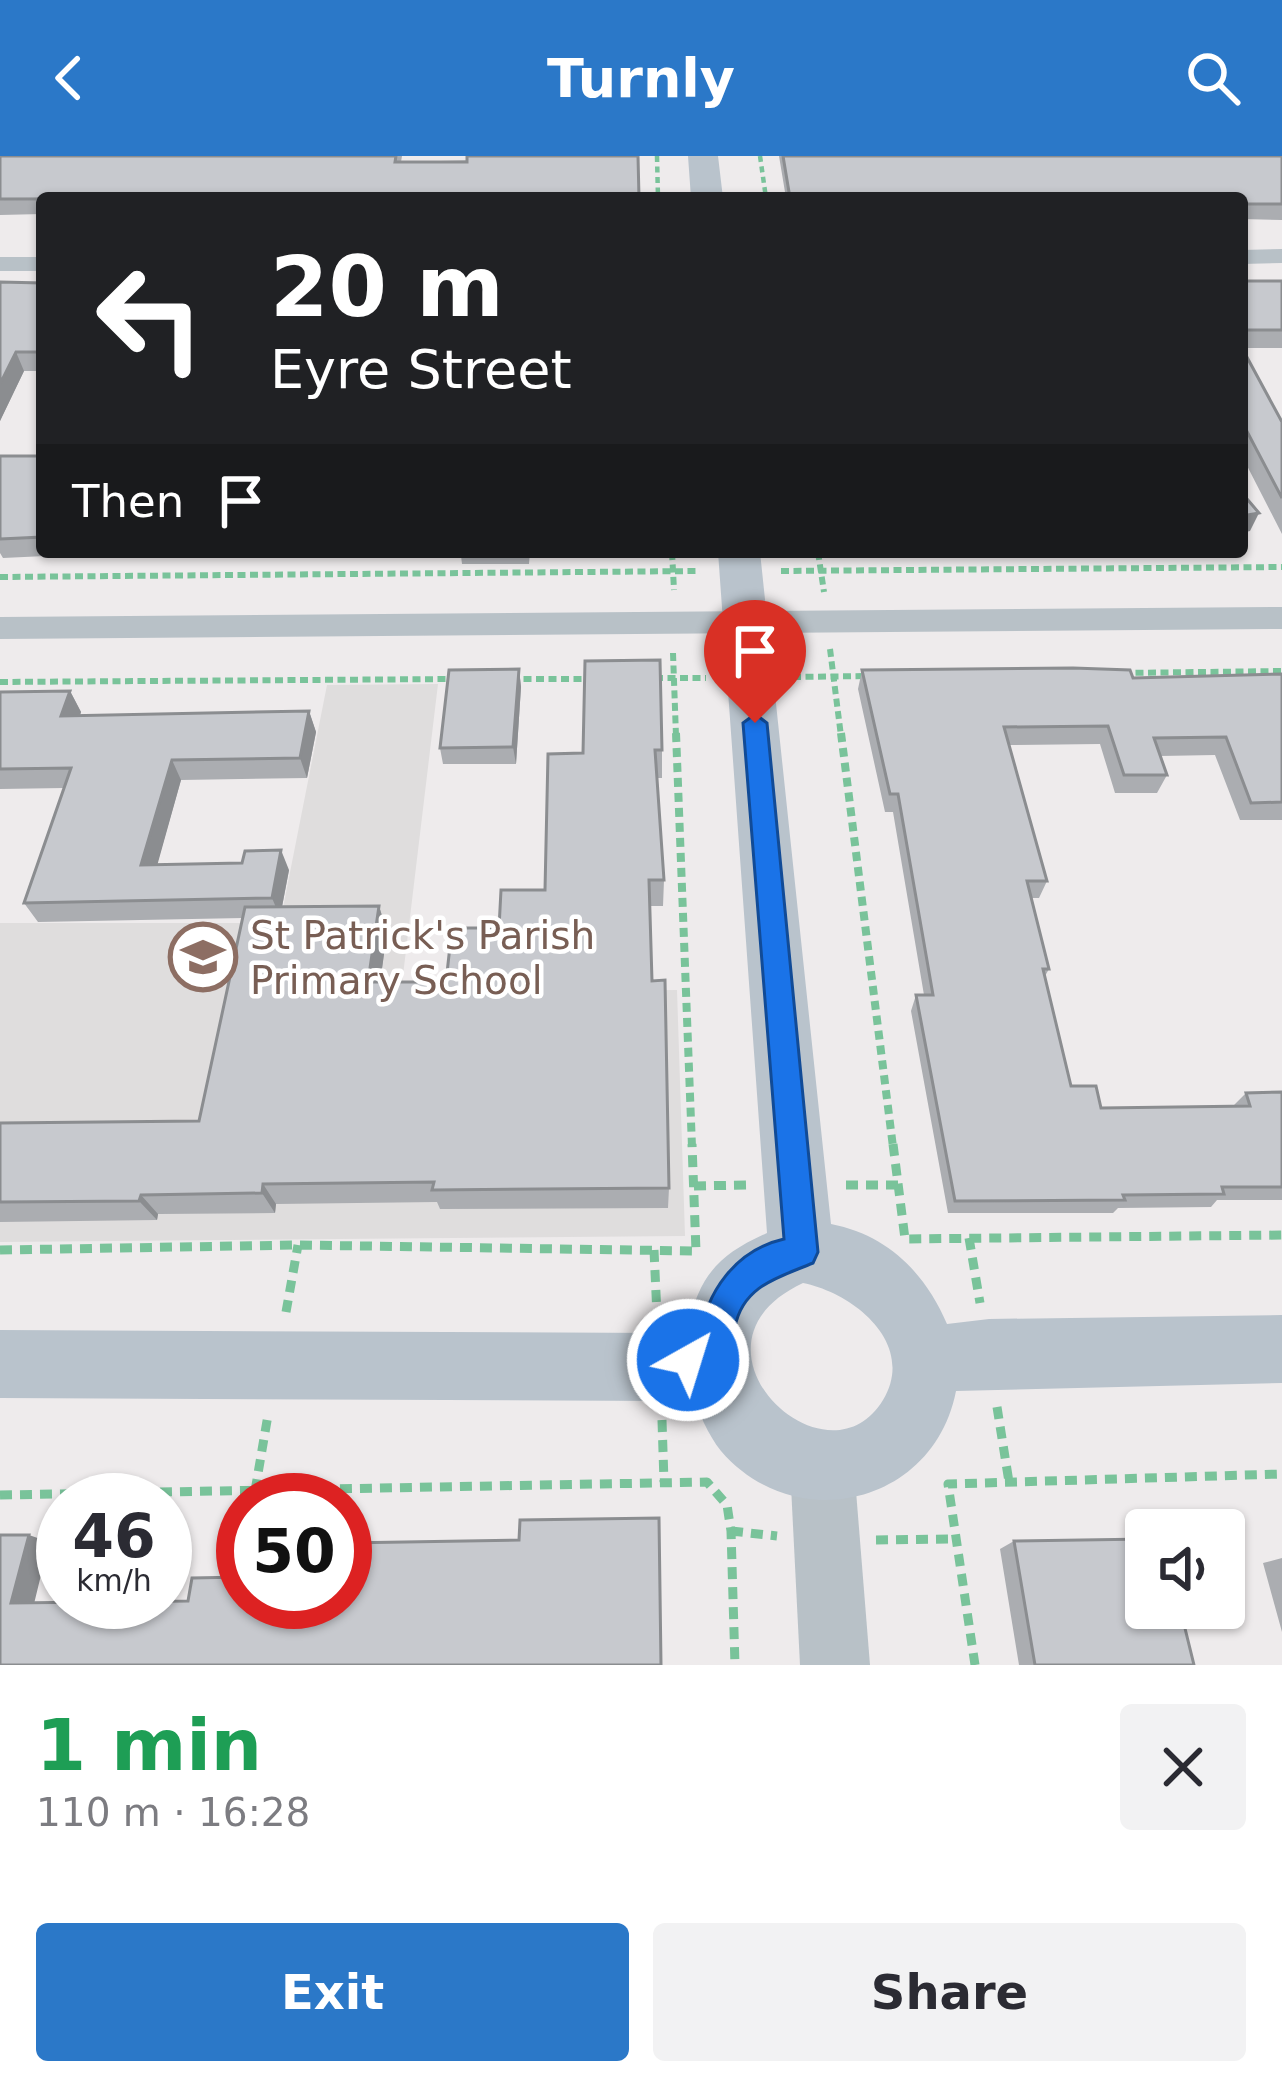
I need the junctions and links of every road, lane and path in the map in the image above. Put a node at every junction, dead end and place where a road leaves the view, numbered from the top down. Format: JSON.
{"nodes":[{"id":1,"x":657,"y":156,"type":"edge"},
{"id":2,"x":703,"y":156,"type":"edge"},
{"id":3,"x":760,"y":156,"type":"edge"},
{"id":4,"x":658,"y":192,"type":"edge"},
{"id":5,"x":706,"y":192,"type":"edge"},
{"id":6,"x":765,"y":192,"type":"edge"},
{"id":7,"x":1248,"y":256,"type":"edge"},
{"id":8,"x":1282,"y":256,"type":"edge"},
{"id":9,"x":0,"y":264,"type":"edge"},
{"id":10,"x":36,"y":264,"type":"edge"},
{"id":11,"x":672,"y":558,"type":"edge"},
{"id":12,"x":819,"y":558,"type":"edge"},
{"id":13,"x":1282,"y":567,"type":"edge"},
{"id":14,"x":821,"y":571,"type":"junction"},
{"id":15,"x":673,"y":572,"type":"junction"},
{"id":16,"x":0,"y":577,"type":"edge"},
{"id":17,"x":742,"y":582,"type":"edge"},
{"id":18,"x":1282,"y":618,"type":"edge"},
{"id":19,"x":826,"y":623,"type":"junction"},
{"id":20,"x":672,"y":624,"type":"junction"},
{"id":21,"x":0,"y":628,"type":"edge"},
{"id":22,"x":1282,"y":671,"type":"edge"},
{"id":23,"x":1112,"y":673,"type":"edge"},
{"id":24,"x":750,"y":676,"type":"junction"},
{"id":25,"x":881,"y":676,"type":"edge"},
{"id":26,"x":835,"y":677,"type":"junction"},
{"id":27,"x":651,"y":678,"type":"edge"},
{"id":28,"x":674,"y":678,"type":"junction"},
{"id":29,"x":489,"y":679,"type":"edge"},
{"id":30,"x":605,"y":679,"type":"edge"},
{"id":31,"x":466,"y":680,"type":"edge"},
{"id":32,"x":0,"y":682,"type":"edge"},
{"id":33,"x":1282,"y":1235,"type":"edge"},
{"id":34,"x":0,"y":1250,"type":"edge"},
{"id":35,"x":801,"y":1252,"type":"junction"},
{"id":36,"x":1282,"y":1349,"type":"edge"},
{"id":37,"x":716,"y":1353,"type":"junction"},
{"id":38,"x":924,"y":1360,"type":"junction"},
{"id":39,"x":0,"y":1364,"type":"edge"},
{"id":40,"x":822,"y":1466,"type":"junction"},
{"id":41,"x":1282,"y":1474,"type":"edge"},
{"id":42,"x":0,"y":1495,"type":"edge"},
{"id":43,"x":735,"y":1665,"type":"edge"},
{"id":44,"x":835,"y":1665,"type":"edge"},
{"id":45,"x":975,"y":1665,"type":"edge"}],
"edges":[{"from":1,"to":4,"type":"path"},
{"from":2,"to":5,"type":"main road"},
{"from":3,"to":6,"type":"path"},
{"from":7,"to":8,"type":"street"},
{"from":9,"to":10,"type":"street"},
{"from":11,"to":15,"type":"path"},
{"from":12,"to":14,"type":"path"},
{"from":13,"to":14,"type":"path"},
{"from":14,"to":17,"type":"path"},
{"from":14,"to":19,"type":"path"},
{"from":15,"to":16,"type":"path"},
{"from":15,"to":17,"type":"path"},
{"from":15,"to":20,"type":"path"},
{"from":17,"to":19,"type":"street"},
{"from":17,"to":20,"type":"street"},
{"from":17,"to":24,"type":"main road"},
{"from":18,"to":19,"type":"street"},
{"from":19,"to":26,"type":"path"},
{"from":20,"to":21,"type":"street"},
{"from":20,"to":28,"type":"path"},
{"from":22,"to":23,"type":"path"},
{"from":24,"to":26,"type":"path"},
{"from":24,"to":28,"type":"path"},
{"from":24,"to":35,"type":"main road"},
{"from":25,"to":26,"type":"path"},
{"from":26,"to":33,"type":"path"},
{"from":27,"to":28,"type":"path"},
{"from":28,"to":34,"type":"path"},
{"from":29,"to":30,"type":"path"},
{"from":31,"to":32,"type":"path"},
{"from":35,"to":37,"type":"main road"},
{"from":35,"to":38,"type":"main road"},
{"from":36,"to":38,"type":"main road"},
{"from":37,"to":39,"type":"main road"},
{"from":37,"to":40,"type":"main road"},
{"from":38,"to":40,"type":"main road"},
{"from":40,"to":44,"type":"street"},
{"from":41,"to":45,"type":"path"},
{"from":42,"to":43,"type":"path"}]}
